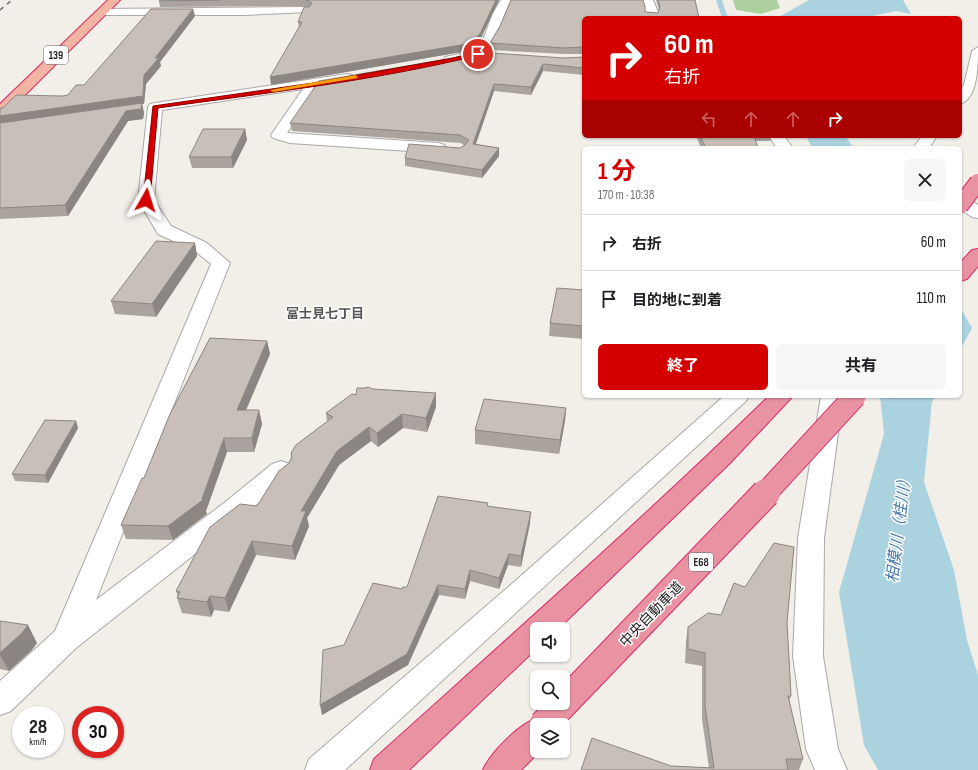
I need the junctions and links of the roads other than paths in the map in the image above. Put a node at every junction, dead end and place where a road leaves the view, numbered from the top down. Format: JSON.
{"nodes":[{"id":1,"x":114,"y":0,"type":"edge"},
{"id":2,"x":262,"y":0,"type":"edge"},
{"id":3,"x":507,"y":0,"type":"edge"},
{"id":4,"x":647,"y":0,"type":"edge"},
{"id":5,"x":305,"y":10,"type":"edge"},
{"id":6,"x":101,"y":12,"type":"junction"},
{"id":7,"x":254,"y":12,"type":"junction"},
{"id":8,"x":651,"y":16,"type":"edge"},
{"id":9,"x":978,"y":51,"type":"edge"},
{"id":10,"x":478,"y":54,"type":"junction"},
{"id":11,"x":493,"y":55,"type":"edge"},
{"id":12,"x":438,"y":62,"type":"edge"},
{"id":13,"x":356,"y":76,"type":"edge"},
{"id":14,"x":313,"y":84,"type":"junction"},
{"id":15,"x":962,"y":97,"type":"edge"},
{"id":16,"x":0,"y":112,"type":"edge"},
{"id":17,"x":452,"y":149,"type":"edge"},
{"id":18,"x":978,"y":182,"type":"edge"},
{"id":19,"x":962,"y":202,"type":"edge"},
{"id":20,"x":962,"y":203,"type":"edge"},
{"id":21,"x":978,"y":213,"type":"edge"},
{"id":22,"x":978,"y":254,"type":"edge"},
{"id":23,"x":962,"y":273,"type":"edge"},
{"id":24,"x":736,"y":398,"type":"edge"},
{"id":25,"x":780,"y":398,"type":"edge"},
{"id":26,"x":832,"y":398,"type":"edge"},
{"id":27,"x":853,"y":398,"type":"edge"},
{"id":28,"x":280,"y":470,"type":"edge"},
{"id":29,"x":546,"y":622,"type":"edge"},
{"id":30,"x":530,"y":637,"type":"edge"},
{"id":31,"x":66,"y":639,"type":"junction"},
{"id":32,"x":0,"y":701,"type":"edge"},
{"id":33,"x":550,"y":718,"type":"edge"},
{"id":34,"x":530,"y":739,"type":"edge"},
{"id":35,"x":321,"y":770,"type":"edge"},
{"id":36,"x":386,"y":770,"type":"edge"},
{"id":37,"x":499,"y":770,"type":"edge"},
{"id":38,"x":831,"y":770,"type":"edge"}],
"edges":[{"from":1,"to":6,"type":"highway","number":"139"},
{"from":2,"to":7,"type":"street"},
{"from":3,"to":10,"type":"street"},
{"from":4,"to":8,"type":"street"},
{"from":5,"to":7,"type":"street"},
{"from":6,"to":7,"type":"street"},
{"from":6,"to":16,"type":"highway","number":"139"},
{"from":9,"to":15,"type":"street"},
{"from":10,"to":11,"type":"street"},
{"from":10,"to":12,"type":"street"},
{"from":13,"to":14,"type":"street"},
{"from":14,"to":17,"type":"street"},
{"from":14,"to":31,"type":"street"},
{"from":18,"to":20,"type":"highway","bridge":true},
{"from":19,"to":21,"type":"street"},
{"from":22,"to":23,"type":"highway"},
{"from":24,"to":35,"type":"street"},
{"from":25,"to":29,"type":"highway"},
{"from":26,"to":38,"type":"street"},
{"from":27,"to":33,"type":"highway","name":"中央自動車道","number":"E68","bridge":true},
{"from":28,"to":31,"type":"street"},
{"from":30,"to":36,"type":"highway"},
{"from":31,"to":32,"type":"street"},
{"from":34,"to":37,"type":"highway"}]}
